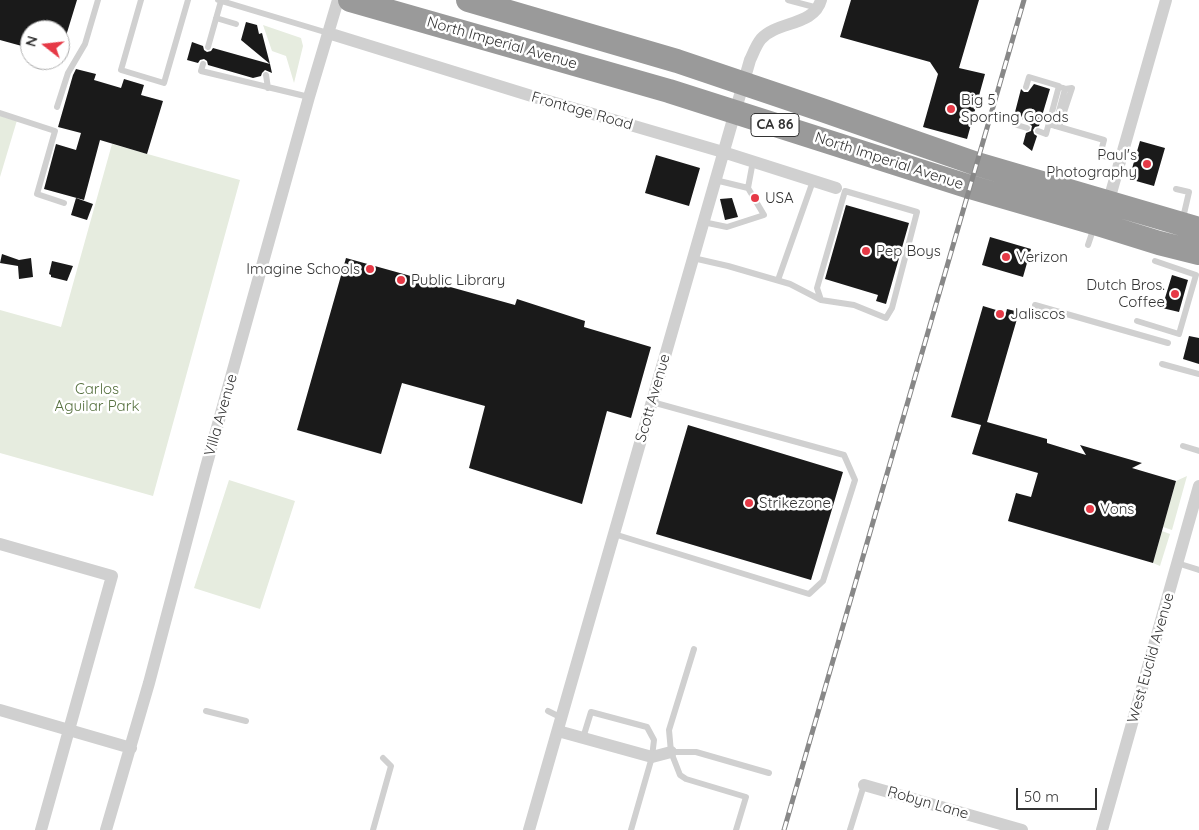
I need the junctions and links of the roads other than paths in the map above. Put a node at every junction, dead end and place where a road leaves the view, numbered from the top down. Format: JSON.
{"nodes":[{"id":1,"x":98,"y":0,"type":"edge"},
{"id":2,"x":141,"y":0,"type":"edge"},
{"id":3,"x":188,"y":0,"type":"edge"},
{"id":4,"x":219,"y":0,"type":"edge"},
{"id":5,"x":338,"y":0,"type":"edge"},
{"id":6,"x":350,"y":0,"type":"edge"},
{"id":7,"x":468,"y":0,"type":"edge"},
{"id":8,"x":788,"y":0,"type":"edge"},
{"id":9,"x":1166,"y":0,"type":"edge"},
{"id":10,"x":820,"y":4,"type":"edge"},
{"id":11,"x":216,"y":18,"type":"junction"},
{"id":12,"x":236,"y":24,"type":"dead end"},
{"id":13,"x":328,"y":33,"type":"junction"},
{"id":14,"x":208,"y":47,"type":"dead end"},
{"id":15,"x":203,"y":64,"type":"dead end"},
{"id":16,"x":266,"y":75,"type":"dead end"},
{"id":17,"x":743,"y":84,"type":"junction"},
{"id":18,"x":1026,"y":87,"type":"dead end"},
{"id":19,"x":1062,"y":87,"type":"junction"},
{"id":20,"x":268,"y":88,"type":"junction"},
{"id":21,"x":309,"y":97,"type":"junction"},
{"id":22,"x":58,"y":107,"type":"dead end"},
{"id":23,"x":735,"y":112,"type":"junction"},
{"id":24,"x":0,"y":114,"type":"edge"},
{"id":25,"x":1018,"y":119,"type":"dead end"},
{"id":26,"x":1054,"y":126,"type":"junction"},
{"id":27,"x":1027,"y":128,"type":"dead end"},
{"id":28,"x":1038,"y":131,"type":"dead end"},
{"id":29,"x":723,"y":152,"type":"junction"},
{"id":30,"x":753,"y":161,"type":"junction"},
{"id":31,"x":1120,"y":161,"type":"junction"},
{"id":32,"x":715,"y":180,"type":"junction"},
{"id":33,"x":813,"y":181,"type":"junction"},
{"id":34,"x":748,"y":188,"type":"junction"},
{"id":35,"x":1176,"y":189,"type":"dead end"},
{"id":36,"x":840,"y":190,"type":"junction"},
{"id":37,"x":64,"y":203,"type":"dead end"},
{"id":38,"x":1101,"y":217,"type":"junction"},
{"id":39,"x":703,"y":222,"type":"junction"},
{"id":40,"x":1190,"y":227,"type":"edge"},
{"id":41,"x":1088,"y":245,"type":"dead end"},
{"id":42,"x":1199,"y":253,"type":"edge"},
{"id":43,"x":1156,"y":256,"type":"junction"},
{"id":44,"x":693,"y":258,"type":"junction"},
{"id":45,"x":778,"y":280,"type":"junction"},
{"id":46,"x":821,"y":300,"type":"junction"},
{"id":47,"x":1035,"y":305,"type":"dead end"},
{"id":48,"x":1137,"y":321,"type":"dead end"},
{"id":49,"x":1168,"y":344,"type":"dead end"},
{"id":50,"x":1162,"y":364,"type":"dead end"},
{"id":51,"x":1199,"y":374,"type":"edge"},
{"id":52,"x":652,"y":402,"type":"junction"},
{"id":53,"x":1183,"y":446,"type":"dead end"},
{"id":54,"x":1199,"y":451,"type":"edge"},
{"id":55,"x":1199,"y":486,"type":"edge"},
{"id":56,"x":614,"y":534,"type":"junction"},
{"id":57,"x":0,"y":544,"type":"edge"},
{"id":58,"x":1177,"y":563,"type":"junction"},
{"id":59,"x":1199,"y":570,"type":"edge"},
{"id":60,"x":694,"y":649,"type":"dead end"},
{"id":61,"x":0,"y":710,"type":"edge"},
{"id":62,"x":206,"y":710,"type":"dead end"},
{"id":63,"x":548,"y":712,"type":"dead end"},
{"id":64,"x":562,"y":718,"type":"junction"},
{"id":65,"x":246,"y":721,"type":"dead end"},
{"id":66,"x":70,"y":730,"type":"junction"},
{"id":67,"x":558,"y":731,"type":"junction"},
{"id":68,"x":583,"y":738,"type":"junction"},
{"id":69,"x":131,"y":748,"type":"junction"},
{"id":70,"x":671,"y":752,"type":"junction"},
{"id":71,"x":383,"y":758,"type":"dead end"},
{"id":72,"x":652,"y":758,"type":"junction"},
{"id":73,"x":769,"y":773,"type":"dead end"},
{"id":74,"x":864,"y":785,"type":"joint"},
{"id":75,"x":41,"y":830,"type":"edge"},
{"id":76,"x":106,"y":830,"type":"edge"},
{"id":77,"x":373,"y":830,"type":"edge"},
{"id":78,"x":529,"y":830,"type":"edge"},
{"id":79,"x":631,"y":830,"type":"edge"},
{"id":80,"x":736,"y":830,"type":"edge"},
{"id":81,"x":850,"y":830,"type":"edge"},
{"id":82,"x":1022,"y":830,"type":"edge"},
{"id":83,"x":1102,"y":830,"type":"edge"}],
"edges":[{"from":1,"to":22,"type":"lane"},
{"from":2,"to":3,"type":"lane"},
{"from":4,"to":11,"type":"lane"},
{"from":4,"to":13,"type":"lane"},
{"from":5,"to":13,"type":"street","name":"Villa Avenue"},
{"from":6,"to":23,"type":"highway","name":"North Imperial Avenue","number":"CA 86"},
{"from":7,"to":17,"type":"highway","name":"North Imperial Avenue","number":"CA 86"},
{"from":8,"to":10,"type":"lane"},
{"from":9,"to":31,"type":"street"},
{"from":10,"to":17,"type":"street","name":"Scott Avenue"},
{"from":11,"to":12,"type":"lane"},
{"from":11,"to":14,"type":"lane"},
{"from":13,"to":21,"type":"street","name":"Villa Avenue"},
{"from":13,"to":29,"type":"street","name":"Frontage Road"},
{"from":15,"to":20,"type":"lane"},
{"from":16,"to":20,"type":"lane"},
{"from":17,"to":23,"type":"street","name":"Scott Avenue"},
{"from":17,"to":38,"type":"highway","name":"North Imperial Avenue","number":"CA 86"},
{"from":18,"to":19,"type":"lane"},
{"from":19,"to":26,"type":"lane"},
{"from":19,"to":26,"type":"lane"},
{"from":20,"to":21,"type":"lane"},
{"from":21,"to":69,"type":"street","name":"Villa Avenue"},
{"from":23,"to":29,"type":"street","name":"Scott Avenue"},
{"from":23,"to":38,"type":"highway","name":"North Imperial Avenue","number":"CA 86"},
{"from":24,"to":37,"type":"lane"},
{"from":25,"to":27,"type":"lane"},
{"from":26,"to":28,"type":"lane"},
{"from":26,"to":31,"type":"lane"},
{"from":29,"to":30,"type":"street","name":"Frontage Road"},
{"from":29,"to":32,"type":"street","name":"Scott Avenue"},
{"from":30,"to":33,"type":"street","name":"Frontage Road"},
{"from":30,"to":34,"type":"lane"},
{"from":31,"to":38,"type":"street"},
{"from":32,"to":34,"type":"lane"},
{"from":32,"to":39,"type":"street","name":"Scott Avenue"},
{"from":33,"to":36,"type":"street","name":"Frontage Road"},
{"from":33,"to":45,"type":"lane"},
{"from":34,"to":39,"type":"lane"},
{"from":35,"to":40,"type":"lane"},
{"from":36,"to":46,"type":"lane"},
{"from":36,"to":46,"type":"lane"},
{"from":38,"to":40,"type":"highway","name":"North Imperial Avenue","number":"CA 86"},
{"from":38,"to":41,"type":"lane"},
{"from":38,"to":43,"type":"highway","name":"North Imperial Avenue","number":"CA 86"},
{"from":39,"to":44,"type":"street","name":"Scott Avenue"},
{"from":42,"to":43,"type":"highway","name":"North Imperial Avenue","number":"CA 86"},
{"from":43,"to":48,"type":"lane"},
{"from":44,"to":45,"type":"lane"},
{"from":44,"to":52,"type":"street","name":"Scott Avenue"},
{"from":45,"to":46,"type":"lane"},
{"from":47,"to":49,"type":"lane"},
{"from":50,"to":51,"type":"lane"},
{"from":52,"to":56,"type":"street","name":"Scott Avenue"},
{"from":52,"to":56,"type":"lane"},
{"from":53,"to":54,"type":"lane"},
{"from":55,"to":58,"type":"street","name":"West Euclid Avenue"},
{"from":56,"to":64,"type":"street","name":"Scott Avenue"},
{"from":57,"to":66,"type":"street"},
{"from":58,"to":59,"type":"lane"},
{"from":58,"to":83,"type":"street","name":"West Euclid Avenue"},
{"from":60,"to":70,"type":"lane"},
{"from":61,"to":66,"type":"street"},
{"from":62,"to":65,"type":"lane"},
{"from":63,"to":64,"type":"lane"},
{"from":64,"to":67,"type":"street","name":"Scott Avenue"},
{"from":66,"to":69,"type":"street"},
{"from":66,"to":75,"type":"street"},
{"from":67,"to":68,"type":"street"},
{"from":67,"to":78,"type":"street","name":"Scott Avenue"},
{"from":68,"to":72,"type":"street"},
{"from":68,"to":72,"type":"lane"},
{"from":69,"to":76,"type":"street","name":"Villa Avenue"},
{"from":70,"to":72,"type":"street"},
{"from":70,"to":73,"type":"lane"},
{"from":70,"to":80,"type":"lane"},
{"from":71,"to":77,"type":"lane"},
{"from":72,"to":79,"type":"lane"},
{"from":74,"to":81,"type":"lane"},
{"from":74,"to":82,"type":"street","name":"Robyn Lane"}]}
